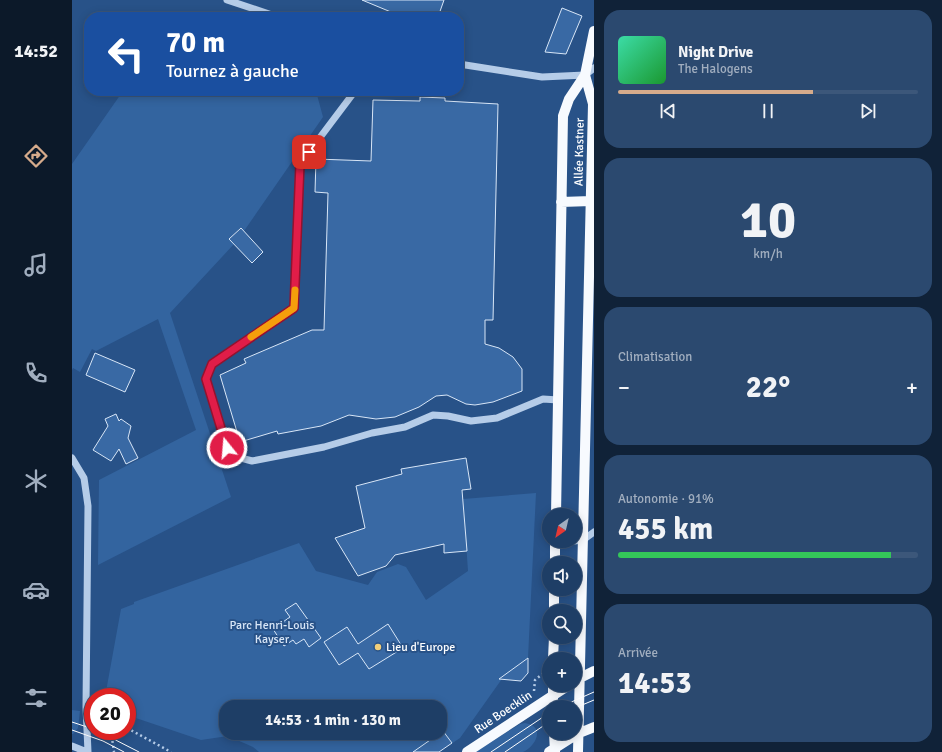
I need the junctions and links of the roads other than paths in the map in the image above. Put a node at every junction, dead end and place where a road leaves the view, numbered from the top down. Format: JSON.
{"nodes":[{"id":1,"x":227,"y":0,"type":"edge"},
{"id":2,"x":263,"y":12,"type":"edge"},
{"id":3,"x":594,"y":31,"type":"edge"},
{"id":4,"x":464,"y":65,"type":"edge"},
{"id":5,"x":594,"y":68,"type":"edge"},
{"id":6,"x":585,"y":75,"type":"junction"},
{"id":7,"x":351,"y":96,"type":"edge"},
{"id":8,"x":591,"y":201,"type":"junction"},
{"id":9,"x":561,"y":202,"type":"junction"},
{"id":10,"x":591,"y":354,"type":"edge"},
{"id":11,"x":558,"y":400,"type":"junction"},
{"id":12,"x":72,"y":458,"type":"edge"},
{"id":13,"x":556,"y":508,"type":"edge"},
{"id":14,"x":580,"y":508,"type":"edge"},
{"id":15,"x":594,"y":532,"type":"edge"},
{"id":16,"x":582,"y":538,"type":"edge"},
{"id":17,"x":578,"y":548,"type":"edge"},
{"id":18,"x":578,"y":652,"type":"edge"},
{"id":19,"x":594,"y":671,"type":"edge"},
{"id":20,"x":582,"y":677,"type":"edge"},
{"id":21,"x":551,"y":692,"type":"edge"},
{"id":22,"x":594,"y":727,"type":"edge"},
{"id":23,"x":582,"y":732,"type":"edge"},
{"id":24,"x":554,"y":740,"type":"edge"},
{"id":25,"x":568,"y":740,"type":"edge"},
{"id":26,"x":577,"y":740,"type":"edge"},
{"id":27,"x":72,"y":746,"type":"edge"},
{"id":28,"x":553,"y":750,"type":"edge"},
{"id":29,"x":88,"y":752,"type":"edge"},
{"id":30,"x":468,"y":752,"type":"edge"},
{"id":31,"x":578,"y":752,"type":"edge"}],
"edges":[{"from":1,"to":2,"type":"street"},
{"from":3,"to":6,"type":"main road"},
{"from":4,"to":6,"type":"street"},
{"from":5,"to":6,"type":"street"},
{"from":6,"to":8,"type":"main road","name":"Allée Kastner"},
{"from":6,"to":9,"type":"main road","name":"Allée Kastner"},
{"from":7,"to":11,"type":"street"},
{"from":8,"to":9,"type":"main road"},
{"from":8,"to":10,"type":"main road","name":"Allée Kastner"},
{"from":9,"to":11,"type":"main road","name":"Allée Kastner"},
{"from":10,"to":14,"type":"main road","name":"Allée Kastner"},
{"from":11,"to":13,"type":"main road","name":"Allée Kastner"},
{"from":12,"to":29,"type":"street"},
{"from":15,"to":16,"type":"street"},
{"from":17,"to":18,"type":"main road","name":"Allée Kastner"},
{"from":19,"to":20,"type":"main road"},
{"from":21,"to":30,"type":"main road","name":"Rue Boecklin"},
{"from":22,"to":23,"type":"main road"},
{"from":24,"to":28,"type":"main road"},
{"from":25,"to":28,"type":"main road"},
{"from":26,"to":31,"type":"main road","name":"Allée Kastner"},
{"from":27,"to":29,"type":"street"}]}
